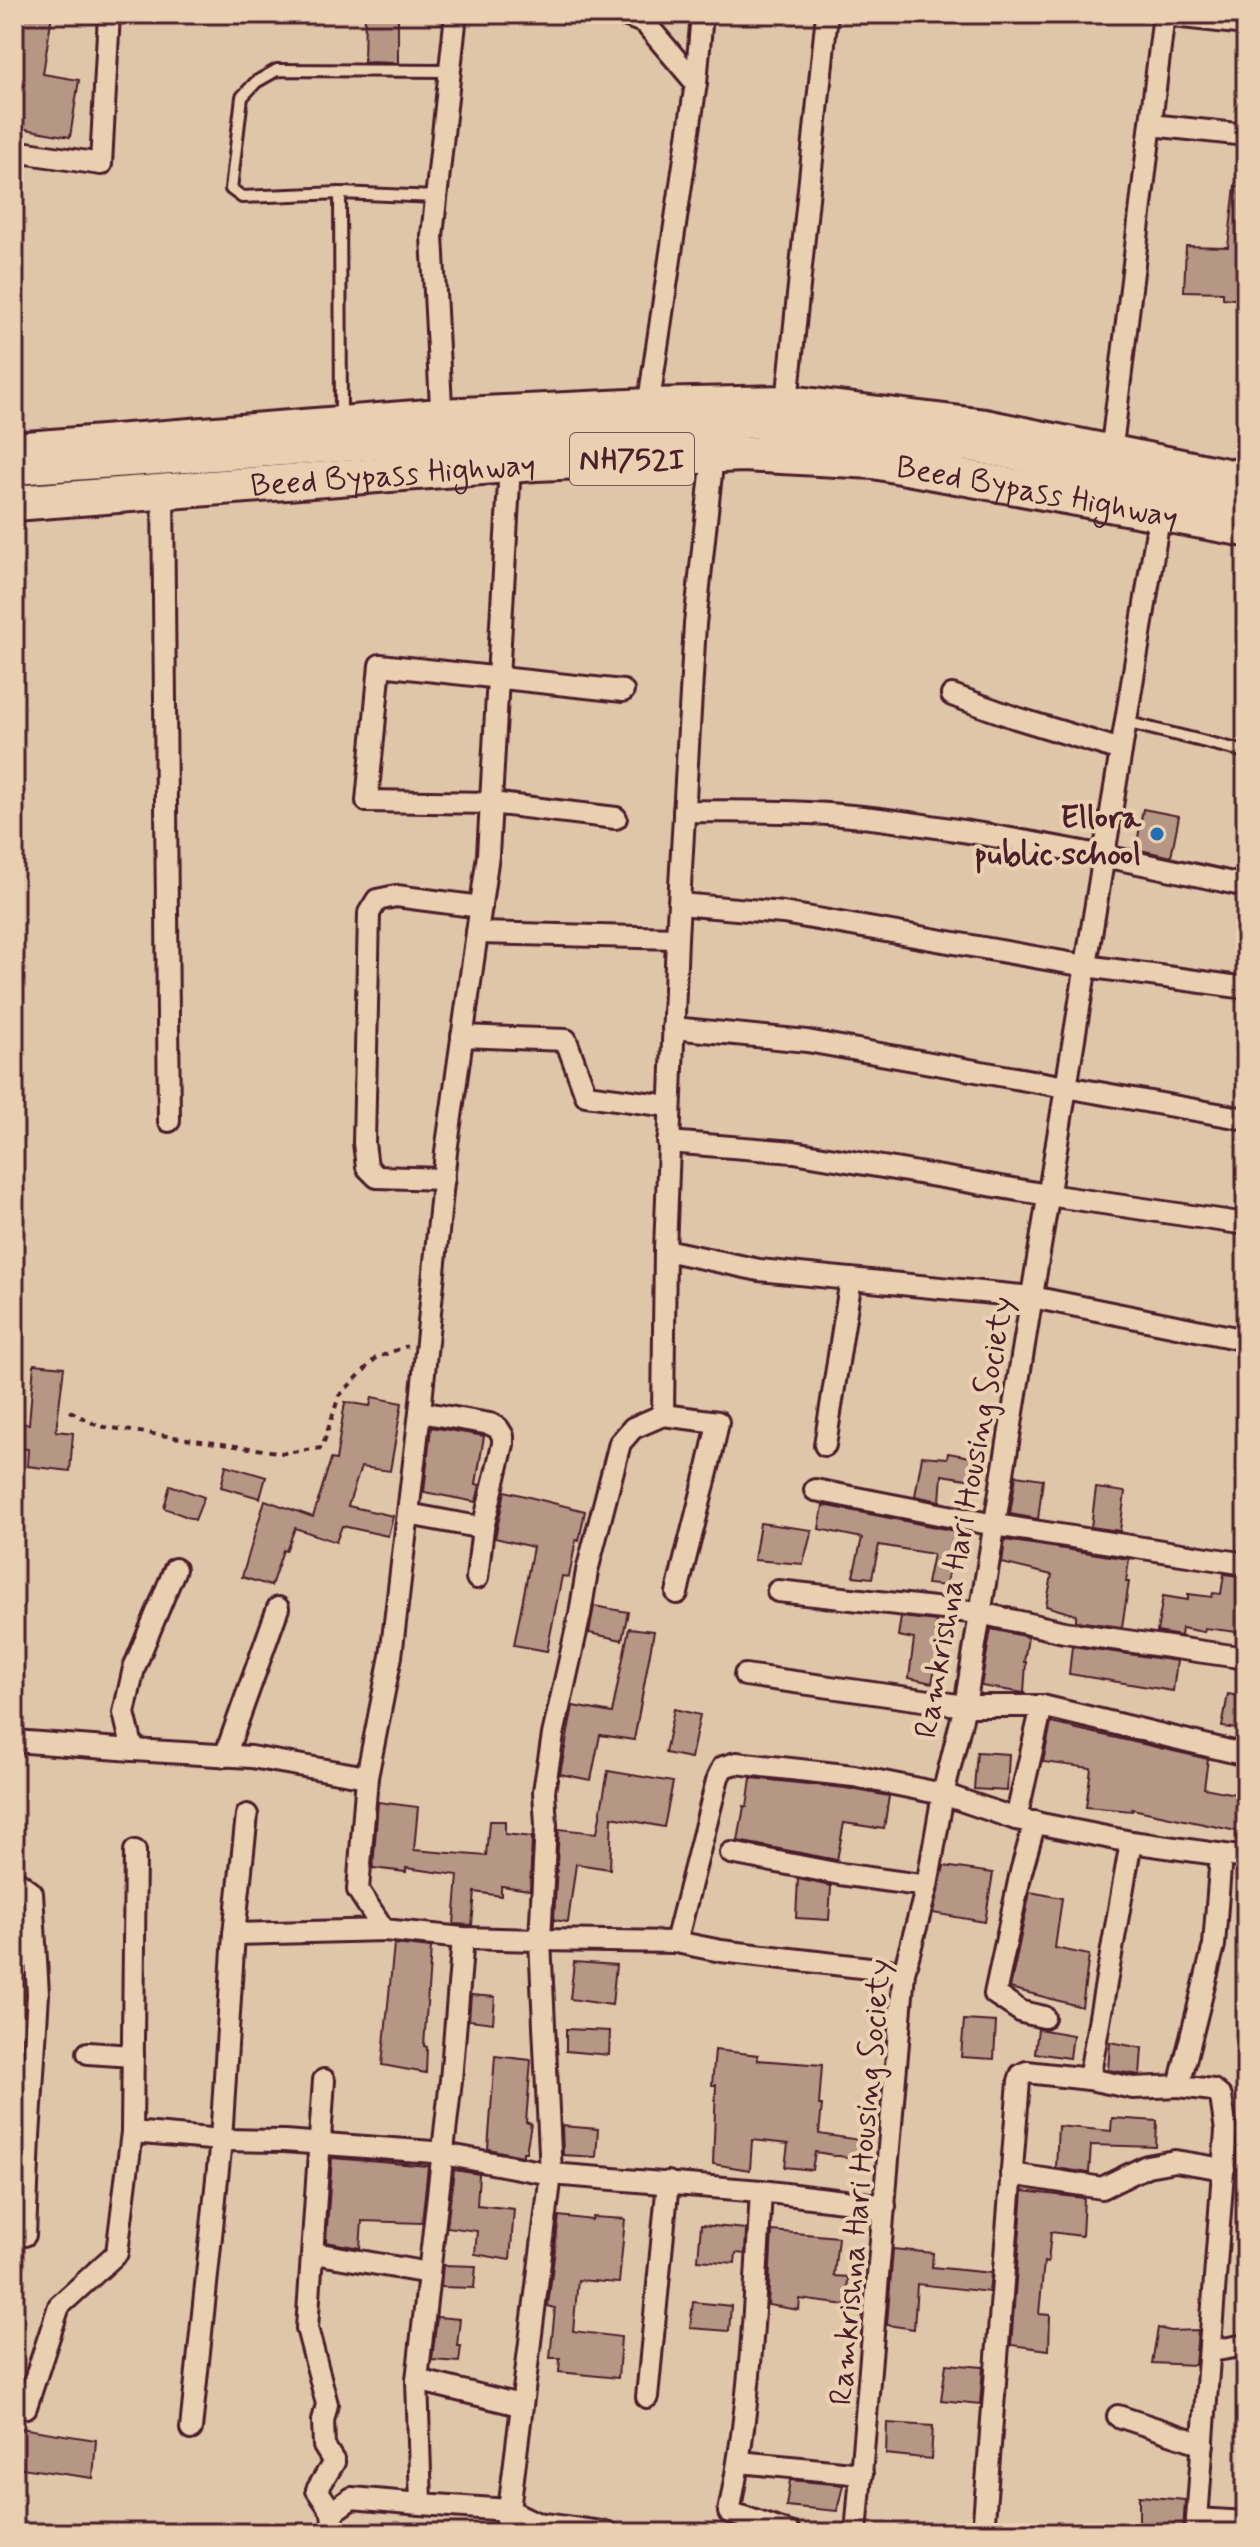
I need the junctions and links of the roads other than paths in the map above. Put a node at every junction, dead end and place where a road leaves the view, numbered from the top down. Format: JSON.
{"nodes":[{"id":1,"x":109,"y":14,"type":"edge"},
{"id":2,"x":456,"y":14,"type":"edge"},
{"id":3,"x":622,"y":14,"type":"edge"},
{"id":4,"x":702,"y":14,"type":"edge"},
{"id":5,"x":827,"y":14,"type":"edge"},
{"id":6,"x":1164,"y":14,"type":"edge"},
{"id":7,"x":1246,"y":24,"type":"edge"},
{"id":8,"x":449,"y":71,"type":"junction"},
{"id":9,"x":696,"y":83,"type":"junction"},
{"id":10,"x":1151,"y":125,"type":"junction"},
{"id":11,"x":1246,"y":135,"type":"edge"},
{"id":12,"x":14,"y":151,"type":"edge"},
{"id":13,"x":340,"y":193,"type":"junction"},
{"id":14,"x":436,"y":197,"type":"junction"},
{"id":15,"x":787,"y":411,"type":"junction"},
{"id":16,"x":648,"y":413,"type":"junction"},
{"id":17,"x":442,"y":424,"type":"junction"},
{"id":18,"x":341,"y":432,"type":"junction"},
{"id":19,"x":14,"y":445,"type":"edge"},
{"id":20,"x":1111,"y":460,"type":"junction"},
{"id":21,"x":712,"y":462,"type":"junction"},
{"id":22,"x":14,"y":467,"type":"edge"},
{"id":23,"x":510,"y":472,"type":"junction"},
{"id":24,"x":1246,"y":475,"type":"edge"},
{"id":25,"x":1246,"y":497,"type":"edge"},
{"id":26,"x":163,"y":500,"type":"junction"},
{"id":27,"x":14,"y":503,"type":"edge"},
{"id":28,"x":1161,"y":507,"type":"junction"},
{"id":29,"x":14,"y":518,"type":"edge"},
{"id":30,"x":1246,"y":529,"type":"edge"},
{"id":31,"x":1246,"y":543,"type":"edge"},
{"id":32,"x":500,"y":679,"type":"junction"},
{"id":33,"x":623,"y":691,"type":"dead end"},
{"id":34,"x":952,"y":695,"type":"dead end"},
{"id":35,"x":1125,"y":722,"type":"junction"},
{"id":36,"x":1121,"y":750,"type":"junction"},
{"id":37,"x":1246,"y":752,"type":"edge"},
{"id":38,"x":491,"y":803,"type":"junction"},
{"id":39,"x":684,"y":811,"type":"junction"},
{"id":40,"x":616,"y":818,"type":"dead end"},
{"id":41,"x":1104,"y":855,"type":"junction"},
{"id":42,"x":1246,"y":886,"type":"edge"},
{"id":43,"x":679,"y":904,"type":"junction"},
{"id":44,"x":481,"y":907,"type":"junction"},
{"id":45,"x":477,"y":933,"type":"junction"},
{"id":46,"x":677,"y":938,"type":"junction"},
{"id":47,"x":1086,"y":966,"type":"junction"},
{"id":48,"x":1246,"y":988,"type":"edge"},
{"id":49,"x":673,"y":1028,"type":"junction"},
{"id":50,"x":462,"y":1036,"type":"junction"},
{"id":51,"x":1066,"y":1089,"type":"junction"},
{"id":52,"x":669,"y":1106,"type":"junction"},
{"id":53,"x":1246,"y":1119,"type":"edge"},
{"id":54,"x":169,"y":1121,"type":"dead end"},
{"id":55,"x":668,"y":1142,"type":"junction"},
{"id":56,"x":444,"y":1179,"type":"junction"},
{"id":57,"x":1048,"y":1195,"type":"junction"},
{"id":58,"x":1246,"y":1224,"type":"edge"},
{"id":59,"x":665,"y":1250,"type":"junction"},
{"id":60,"x":851,"y":1279,"type":"junction"},
{"id":61,"x":1032,"y":1297,"type":"junction"},
{"id":62,"x":1246,"y":1340,"type":"edge"},
{"id":63,"x":420,"y":1412,"type":"junction"},
{"id":64,"x":663,"y":1415,"type":"junction"},
{"id":65,"x":825,"y":1445,"type":"dead end"},
{"id":66,"x":815,"y":1490,"type":"dead end"},
{"id":67,"x":408,"y":1514,"type":"junction"},
{"id":68,"x":995,"y":1525,"type":"junction"},
{"id":69,"x":483,"y":1528,"type":"junction"},
{"id":70,"x":1246,"y":1564,"type":"edge"},
{"id":71,"x":175,"y":1569,"type":"dead end"},
{"id":72,"x":477,"y":1578,"type":"dead end"},
{"id":73,"x":778,"y":1591,"type":"dead end"},
{"id":74,"x":677,"y":1593,"type":"dead end"},
{"id":75,"x":278,"y":1608,"type":"dead end"},
{"id":76,"x":980,"y":1613,"type":"junction"},
{"id":77,"x":1246,"y":1658,"type":"edge"},
{"id":78,"x":745,"y":1675,"type":"dead end"},
{"id":79,"x":965,"y":1706,"type":"junction"},
{"id":80,"x":1042,"y":1706,"type":"junction"},
{"id":81,"x":14,"y":1741,"type":"edge"},
{"id":82,"x":133,"y":1750,"type":"junction"},
{"id":83,"x":1246,"y":1755,"type":"edge"},
{"id":84,"x":225,"y":1756,"type":"junction"},
{"id":85,"x":367,"y":1777,"type":"junction"},
{"id":86,"x":943,"y":1794,"type":"junction"},
{"id":87,"x":247,"y":1815,"type":"dead end"},
{"id":88,"x":1026,"y":1820,"type":"junction"},
{"id":89,"x":1131,"y":1842,"type":"junction"},
{"id":90,"x":135,"y":1851,"type":"dead end"},
{"id":91,"x":731,"y":1853,"type":"dead end"},
{"id":92,"x":1221,"y":1855,"type":"junction"},
{"id":93,"x":1246,"y":1858,"type":"edge"},
{"id":94,"x":14,"y":1879,"type":"edge"},
{"id":95,"x":927,"y":1886,"type":"junction"},
{"id":96,"x":384,"y":1930,"type":"junction"},
{"id":97,"x":234,"y":1934,"type":"junction"},
{"id":98,"x":463,"y":1938,"type":"junction"},
{"id":99,"x":540,"y":1940,"type":"junction"},
{"id":100,"x":676,"y":1942,"type":"junction"},
{"id":101,"x":904,"y":1972,"type":"junction"},
{"id":102,"x":1044,"y":2017,"type":"dead end"},
{"id":103,"x":88,"y":2053,"type":"dead end"},
{"id":104,"x":133,"y":2056,"type":"junction"},
{"id":105,"x":1089,"y":2079,"type":"junction"},
{"id":106,"x":324,"y":2080,"type":"dead end"},
{"id":107,"x":1179,"y":2086,"type":"junction"},
{"id":108,"x":132,"y":2132,"type":"junction"},
{"id":109,"x":22,"y":2137,"type":"edge"},
{"id":110,"x":221,"y":2140,"type":"junction"},
{"id":111,"x":319,"y":2145,"type":"junction"},
{"id":112,"x":443,"y":2154,"type":"junction"},
{"id":113,"x":1224,"y":2169,"type":"junction"},
{"id":114,"x":551,"y":2174,"type":"junction"},
{"id":115,"x":1011,"y":2174,"type":"junction"},
{"id":116,"x":668,"y":2182,"type":"junction"},
{"id":117,"x":761,"y":2191,"type":"junction"},
{"id":118,"x":885,"y":2206,"type":"junction"},
{"id":119,"x":25,"y":2235,"type":"dead end"},
{"id":120,"x":314,"y":2253,"type":"junction"},
{"id":121,"x":429,"y":2273,"type":"junction"},
{"id":122,"x":1246,"y":2345,"type":"edge"},
{"id":123,"x":1211,"y":2351,"type":"junction"},
{"id":124,"x":417,"y":2380,"type":"junction"},
{"id":125,"x":647,"y":2397,"type":"dead end"},
{"id":126,"x":520,"y":2405,"type":"junction"},
{"id":127,"x":14,"y":2408,"type":"edge"},
{"id":128,"x":1118,"y":2416,"type":"dead end"},
{"id":129,"x":191,"y":2429,"type":"dead end"},
{"id":130,"x":1203,"y":2444,"type":"junction"},
{"id":131,"x":739,"y":2462,"type":"junction"},
{"id":132,"x":862,"y":2474,"type":"junction"},
{"id":133,"x":421,"y":2504,"type":"junction"},
{"id":134,"x":509,"y":2510,"type":"junction"},
{"id":135,"x":332,"y":2512,"type":"junction"},
{"id":136,"x":729,"y":2512,"type":"junction"},
{"id":137,"x":1246,"y":2522,"type":"edge"},
{"id":138,"x":1197,"y":2526,"type":"edge"},
{"id":139,"x":334,"y":2533,"type":"edge"},
{"id":140,"x":503,"y":2533,"type":"edge"},
{"id":141,"x":608,"y":2533,"type":"edge"},
{"id":142,"x":727,"y":2533,"type":"edge"},
{"id":143,"x":790,"y":2533,"type":"edge"},
{"id":144,"x":856,"y":2533,"type":"edge"},
{"id":145,"x":983,"y":2533,"type":"edge"}],
"edges":[{"from":1,"to":12,"type":"street"},
{"from":2,"to":8,"type":"street"},
{"from":3,"to":9,"type":"street"},
{"from":4,"to":9,"type":"street"},
{"from":5,"to":15,"type":"street"},
{"from":6,"to":7,"type":"street"},
{"from":6,"to":10,"type":"street"},
{"from":8,"to":13,"type":"lane"},
{"from":8,"to":14,"type":"street"},
{"from":9,"to":16,"type":"street"},
{"from":10,"to":11,"type":"street"},
{"from":10,"to":20,"type":"street"},
{"from":13,"to":14,"type":"lane"},
{"from":13,"to":18,"type":"lane"},
{"from":14,"to":17,"type":"street"},
{"from":15,"to":16,"type":"highway","name":"Beed Bypass Highway","number":"NH752I"},
{"from":15,"to":20,"type":"highway","name":"Beed Bypass Highway","number":"NH752I"},
{"from":16,"to":17,"type":"highway","name":"Beed Bypass Highway","number":"NH752I"},
{"from":17,"to":18,"type":"highway","name":"Beed Bypass Highway","number":"NH752I"},
{"from":18,"to":19,"type":"street"},
{"from":18,"to":22,"type":"highway","name":"Beed Bypass Highway","number":"NH752I"},
{"from":20,"to":24,"type":"street"},
{"from":20,"to":28,"type":"highway","name":"Beed Bypass Highway","number":"NH752I"},
{"from":21,"to":23,"type":"highway","name":"Beed Bypass Highway","number":"NH752I"},
{"from":21,"to":28,"type":"highway","name":"Beed Bypass Highway","number":"NH752I"},
{"from":21,"to":39,"type":"street"},
{"from":23,"to":26,"type":"highway","name":"Beed Bypass Highway","number":"NH752I"},
{"from":23,"to":32,"type":"street"},
{"from":25,"to":28,"type":"highway","name":"Beed Bypass Highway","number":"NH752I"},
{"from":26,"to":27,"type":"highway","name":"Beed Bypass Highway","number":"NH752I"},
{"from":26,"to":29,"type":"street"},
{"from":26,"to":54,"type":"street"},
{"from":28,"to":30,"type":"highway","name":"Beed Bypass Highway","number":"NH752I"},
{"from":28,"to":31,"type":"street"},
{"from":28,"to":35,"type":"street","name":"Ramkrishna Hari Housing Society"},
{"from":32,"to":33,"type":"street"},
{"from":32,"to":38,"type":"street"},
{"from":32,"to":38,"type":"street"},
{"from":34,"to":36,"type":"street"},
{"from":35,"to":36,"type":"street","name":"Ramkrishna Hari Housing Society"},
{"from":35,"to":37,"type":"lane"},
{"from":36,"to":41,"type":"street","name":"Ramkrishna Hari Housing Society"},
{"from":38,"to":40,"type":"street"},
{"from":38,"to":44,"type":"street"},
{"from":39,"to":41,"type":"street"},
{"from":39,"to":43,"type":"street"},
{"from":41,"to":42,"type":"street"},
{"from":41,"to":47,"type":"street","name":"Ramkrishna Hari Housing Society"},
{"from":43,"to":46,"type":"street"},
{"from":43,"to":47,"type":"street"},
{"from":44,"to":45,"type":"street"},
{"from":44,"to":56,"type":"street"},
{"from":45,"to":46,"type":"street"},
{"from":45,"to":50,"type":"street"},
{"from":46,"to":49,"type":"street"},
{"from":47,"to":48,"type":"street"},
{"from":47,"to":51,"type":"street","name":"Ramkrishna Hari Housing Society"},
{"from":49,"to":51,"type":"street"},
{"from":49,"to":52,"type":"street"},
{"from":50,"to":52,"type":"street"},
{"from":50,"to":56,"type":"street"},
{"from":51,"to":53,"type":"street"},
{"from":51,"to":57,"type":"street","name":"Ramkrishna Hari Housing Society"},
{"from":52,"to":55,"type":"street"},
{"from":55,"to":57,"type":"street"},
{"from":55,"to":59,"type":"street"},
{"from":56,"to":63,"type":"street"},
{"from":57,"to":58,"type":"street"},
{"from":57,"to":61,"type":"street","name":"Ramkrishna Hari Housing Society"},
{"from":59,"to":60,"type":"street"},
{"from":59,"to":64,"type":"street"},
{"from":60,"to":61,"type":"street"},
{"from":60,"to":65,"type":"street"},
{"from":61,"to":62,"type":"street"},
{"from":61,"to":68,"type":"street","name":"Ramkrishna Hari Housing Society"},
{"from":63,"to":67,"type":"street"},
{"from":63,"to":69,"type":"street"},
{"from":64,"to":74,"type":"street"},
{"from":64,"to":99,"type":"street"},
{"from":66,"to":68,"type":"street"},
{"from":67,"to":69,"type":"street"},
{"from":67,"to":85,"type":"street"},
{"from":68,"to":70,"type":"street"},
{"from":68,"to":76,"type":"street","name":"Ramkrishna Hari Housing Society"},
{"from":69,"to":72,"type":"street"},
{"from":71,"to":82,"type":"street"},
{"from":73,"to":76,"type":"street"},
{"from":75,"to":84,"type":"street"},
{"from":76,"to":77,"type":"street"},
{"from":76,"to":79,"type":"street","name":"Ramkrishna Hari Housing Society"},
{"from":78,"to":79,"type":"street"},
{"from":79,"to":80,"type":"street"},
{"from":79,"to":86,"type":"street","name":"Ramkrishna Hari Housing Society"},
{"from":80,"to":83,"type":"street"},
{"from":80,"to":88,"type":"street"},
{"from":81,"to":82,"type":"street"},
{"from":82,"to":84,"type":"street"},
{"from":84,"to":85,"type":"street"},
{"from":85,"to":96,"type":"street"},
{"from":86,"to":88,"type":"street"},
{"from":86,"to":95,"type":"street","name":"Ramkrishna Hari Housing Society"},
{"from":86,"to":100,"type":"street"},
{"from":87,"to":97,"type":"street"},
{"from":88,"to":89,"type":"street"},
{"from":88,"to":102,"type":"street"},
{"from":89,"to":92,"type":"street"},
{"from":89,"to":105,"type":"street"},
{"from":90,"to":104,"type":"street"},
{"from":91,"to":95,"type":"street"},
{"from":92,"to":93,"type":"street"},
{"from":92,"to":107,"type":"street"},
{"from":94,"to":109,"type":"street"},
{"from":95,"to":101,"type":"street","name":"Ramkrishna Hari Housing Society"},
{"from":96,"to":97,"type":"street"},
{"from":96,"to":98,"type":"street"},
{"from":97,"to":110,"type":"street"},
{"from":98,"to":99,"type":"street"},
{"from":98,"to":112,"type":"street"},
{"from":99,"to":100,"type":"street"},
{"from":99,"to":114,"type":"street"},
{"from":100,"to":101,"type":"street"},
{"from":101,"to":118,"type":"street","name":"Ramkrishna Hari Housing Society"},
{"from":103,"to":104,"type":"street"},
{"from":104,"to":108,"type":"street"},
{"from":105,"to":107,"type":"street"},
{"from":105,"to":115,"type":"street"},
{"from":106,"to":111,"type":"street"},
{"from":107,"to":113,"type":"street"},
{"from":108,"to":110,"type":"street"},
{"from":108,"to":127,"type":"street"},
{"from":109,"to":119,"type":"street"},
{"from":110,"to":111,"type":"street"},
{"from":110,"to":129,"type":"street"},
{"from":111,"to":112,"type":"street"},
{"from":111,"to":120,"type":"street"},
{"from":112,"to":114,"type":"street"},
{"from":112,"to":121,"type":"street"},
{"from":113,"to":115,"type":"street"},
{"from":113,"to":123,"type":"street"},
{"from":114,"to":116,"type":"street"},
{"from":114,"to":126,"type":"street"},
{"from":115,"to":145,"type":"street"},
{"from":116,"to":117,"type":"street"},
{"from":116,"to":125,"type":"street"},
{"from":117,"to":118,"type":"street"},
{"from":117,"to":131,"type":"street"},
{"from":118,"to":132,"type":"street","name":"Ramkrishna Hari Housing Society"},
{"from":120,"to":121,"type":"street"},
{"from":120,"to":135,"type":"street"},
{"from":121,"to":124,"type":"street"},
{"from":122,"to":123,"type":"street"},
{"from":123,"to":130,"type":"street"},
{"from":124,"to":126,"type":"street"},
{"from":124,"to":133,"type":"street"},
{"from":126,"to":134,"type":"street"},
{"from":128,"to":130,"type":"street"},
{"from":130,"to":138,"type":"street"},
{"from":131,"to":132,"type":"street"},
{"from":131,"to":136,"type":"street"},
{"from":132,"to":144,"type":"street","name":"Ramkrishna Hari Housing Society"},
{"from":133,"to":134,"type":"street"},
{"from":133,"to":135,"type":"street"},
{"from":134,"to":140,"type":"street"},
{"from":134,"to":141,"type":"street"},
{"from":135,"to":139,"type":"street"},
{"from":136,"to":142,"type":"street"},
{"from":136,"to":143,"type":"street"},
{"from":137,"to":138,"type":"street"}]}
